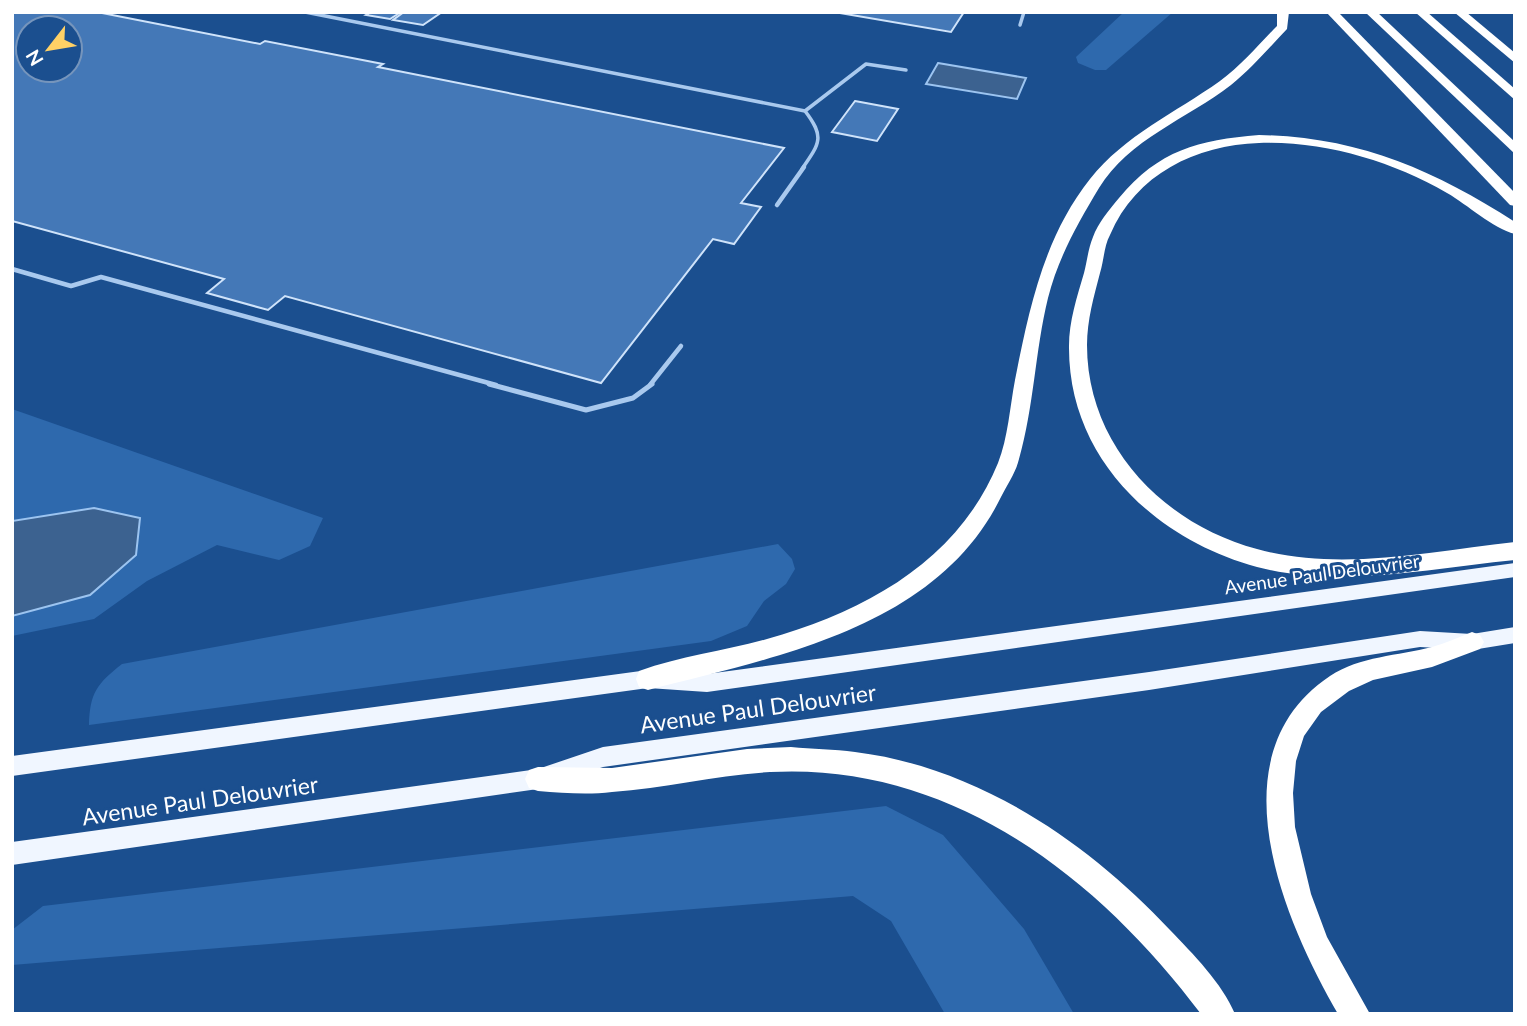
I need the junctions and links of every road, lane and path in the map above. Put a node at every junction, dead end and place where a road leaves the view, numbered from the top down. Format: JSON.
{"nodes":[{"id":1,"x":305,"y":12,"type":"edge"},
{"id":2,"x":1024,"y":12,"type":"edge"},
{"id":3,"x":1283,"y":12,"type":"edge"},
{"id":4,"x":1331,"y":12,"type":"edge"},
{"id":5,"x":1370,"y":12,"type":"edge"},
{"id":6,"x":1420,"y":12,"type":"edge"},
{"id":7,"x":1459,"y":12,"type":"edge"},
{"id":8,"x":1020,"y":25,"type":"dead end"},
{"id":9,"x":1515,"y":59,"type":"edge"},
{"id":10,"x":905,"y":70,"type":"dead end"},
{"id":11,"x":1515,"y":96,"type":"edge"},
{"id":12,"x":805,"y":111,"type":"junction"},
{"id":13,"x":1515,"y":150,"type":"edge"},
{"id":14,"x":1515,"y":202,"type":"edge"},
{"id":15,"x":776,"y":205,"type":"dead end"},
{"id":16,"x":1515,"y":229,"type":"edge"},
{"id":17,"x":12,"y":269,"type":"edge"},
{"id":18,"x":681,"y":346,"type":"dead end"},
{"id":19,"x":1515,"y":551,"type":"edge"},
{"id":20,"x":1515,"y":570,"type":"edge"},
{"id":21,"x":1515,"y":635,"type":"edge"},
{"id":22,"x":1472,"y":642,"type":"junction"},
{"id":23,"x":648,"y":679,"type":"junction"},
{"id":24,"x":12,"y":765,"type":"edge"},
{"id":25,"x":538,"y":779,"type":"junction"},
{"id":26,"x":12,"y":854,"type":"edge"},
{"id":27,"x":1220,"y":1014,"type":"edge"},
{"id":28,"x":1354,"y":1014,"type":"edge"}],
"edges":[{"from":1,"to":12,"type":"lane"},
{"from":2,"to":8,"type":"lane"},
{"from":3,"to":23,"type":"highway"},
{"from":4,"to":14,"type":"highway"},
{"from":5,"to":13,"type":"highway"},
{"from":6,"to":11,"type":"highway"},
{"from":7,"to":9,"type":"highway"},
{"from":10,"to":12,"type":"lane"},
{"from":12,"to":15,"type":"lane"},
{"from":16,"to":19,"type":"highway"},
{"from":17,"to":18,"type":"lane"},
{"from":20,"to":23,"type":"main road","name":"Avenue Paul Delouvrier"},
{"from":21,"to":22,"type":"main road","name":"Avenue Paul Delouvrier"},
{"from":22,"to":25,"type":"main road","name":"Avenue Paul Delouvrier"},
{"from":22,"to":28,"type":"highway"},
{"from":23,"to":24,"type":"main road","name":"Avenue Paul Delouvrier"},
{"from":25,"to":26,"type":"main road","name":"Avenue Paul Delouvrier"},
{"from":25,"to":27,"type":"highway"}]}
